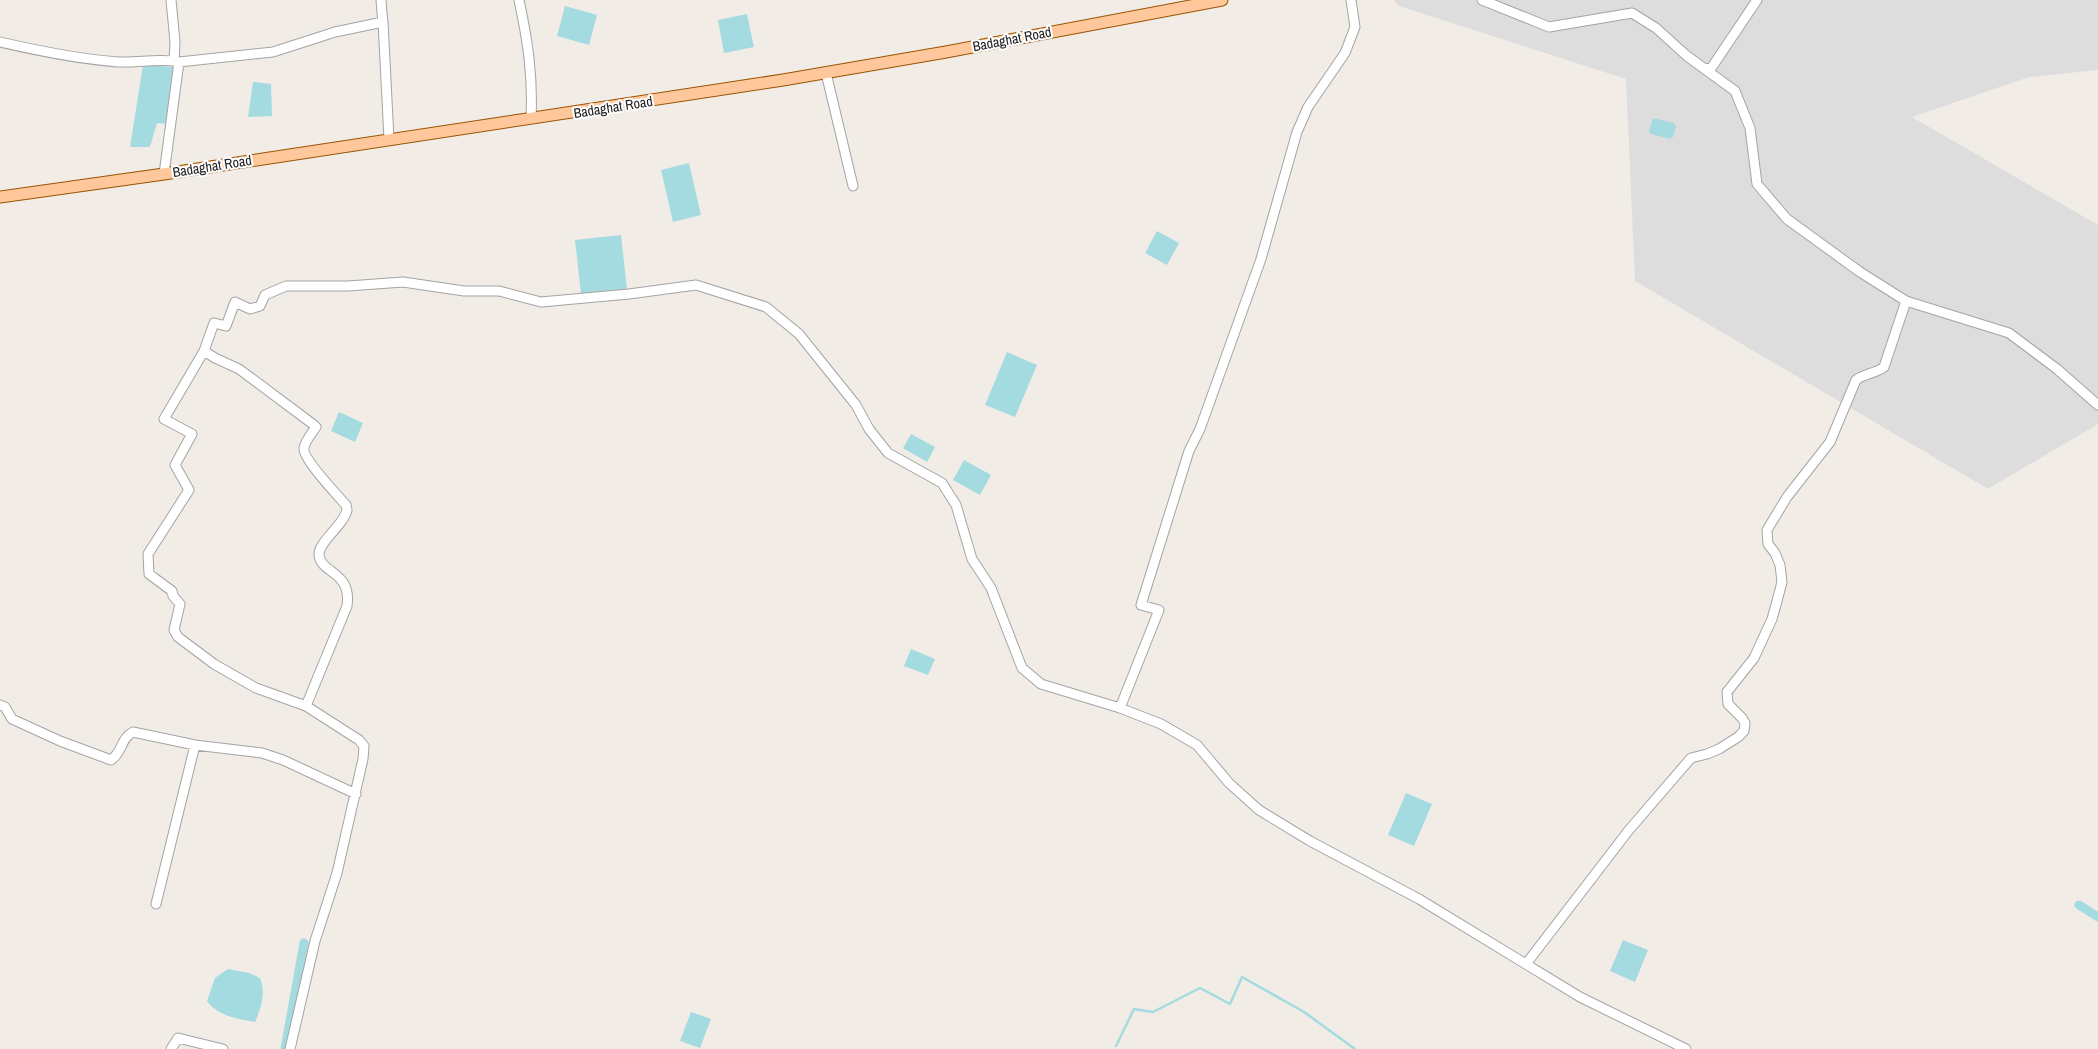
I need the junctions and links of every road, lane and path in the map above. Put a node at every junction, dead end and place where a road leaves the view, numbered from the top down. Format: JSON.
{"nodes":[{"id":1,"x":171,"y":0,"type":"edge"},
{"id":2,"x":381,"y":0,"type":"edge"},
{"id":3,"x":519,"y":0,"type":"edge"},
{"id":4,"x":1221,"y":0,"type":"edge"},
{"id":5,"x":1351,"y":0,"type":"edge"},
{"id":6,"x":1482,"y":0,"type":"edge"},
{"id":7,"x":1757,"y":0,"type":"edge"},
{"id":8,"x":383,"y":24,"type":"junction"},
{"id":9,"x":0,"y":42,"type":"edge"},
{"id":10,"x":177,"y":61,"type":"junction"},
{"id":11,"x":1705,"y":69,"type":"junction"},
{"id":12,"x":826,"y":72,"type":"junction"},
{"id":13,"x":531,"y":118,"type":"junction"},
{"id":14,"x":389,"y":139,"type":"junction"},
{"id":15,"x":164,"y":174,"type":"junction"},
{"id":16,"x":853,"y":186,"type":"dead end"},
{"id":17,"x":0,"y":197,"type":"edge"},
{"id":18,"x":1906,"y":301,"type":"junction"},
{"id":19,"x":204,"y":350,"type":"junction"},
{"id":20,"x":2098,"y":405,"type":"edge"},
{"id":21,"x":0,"y":705,"type":"edge"},
{"id":22,"x":306,"y":706,"type":"junction"},
{"id":23,"x":1120,"y":708,"type":"junction"},
{"id":24,"x":195,"y":744,"type":"junction"},
{"id":25,"x":356,"y":794,"type":"junction"},
{"id":26,"x":156,"y":904,"type":"dead end"},
{"id":27,"x":1526,"y":964,"type":"junction"},
{"id":28,"x":212,"y":1048,"type":"edge"},
{"id":29,"x":171,"y":1049,"type":"edge"},
{"id":30,"x":223,"y":1049,"type":"edge"},
{"id":31,"x":290,"y":1049,"type":"edge"},
{"id":32,"x":1686,"y":1049,"type":"edge"}],
"edges":[{"from":1,"to":10,"type":"street"},
{"from":2,"to":8,"type":"street"},
{"from":3,"to":13,"type":"street"},
{"from":4,"to":12,"type":"main road","name":"Badaghat Road"},
{"from":5,"to":23,"type":"street"},
{"from":6,"to":11,"type":"street"},
{"from":7,"to":11,"type":"street"},
{"from":8,"to":10,"type":"street"},
{"from":8,"to":14,"type":"street"},
{"from":9,"to":10,"type":"street"},
{"from":10,"to":15,"type":"street"},
{"from":11,"to":18,"type":"street"},
{"from":12,"to":13,"type":"main road","name":"Badaghat Road"},
{"from":12,"to":16,"type":"street"},
{"from":13,"to":14,"type":"main road","name":"Badaghat Road"},
{"from":14,"to":15,"type":"main road","name":"Badaghat Road"},
{"from":15,"to":17,"type":"main road","name":"Badaghat Road"},
{"from":18,"to":20,"type":"street"},
{"from":18,"to":27,"type":"street"},
{"from":19,"to":22,"type":"street"},
{"from":19,"to":22,"type":"street"},
{"from":19,"to":23,"type":"street"},
{"from":21,"to":24,"type":"street"},
{"from":22,"to":25,"type":"street"},
{"from":23,"to":27,"type":"street"},
{"from":24,"to":25,"type":"street"},
{"from":24,"to":26,"type":"street"},
{"from":25,"to":31,"type":"street"},
{"from":27,"to":32,"type":"street"},
{"from":28,"to":29,"type":"street"},
{"from":28,"to":30,"type":"street"}]}
